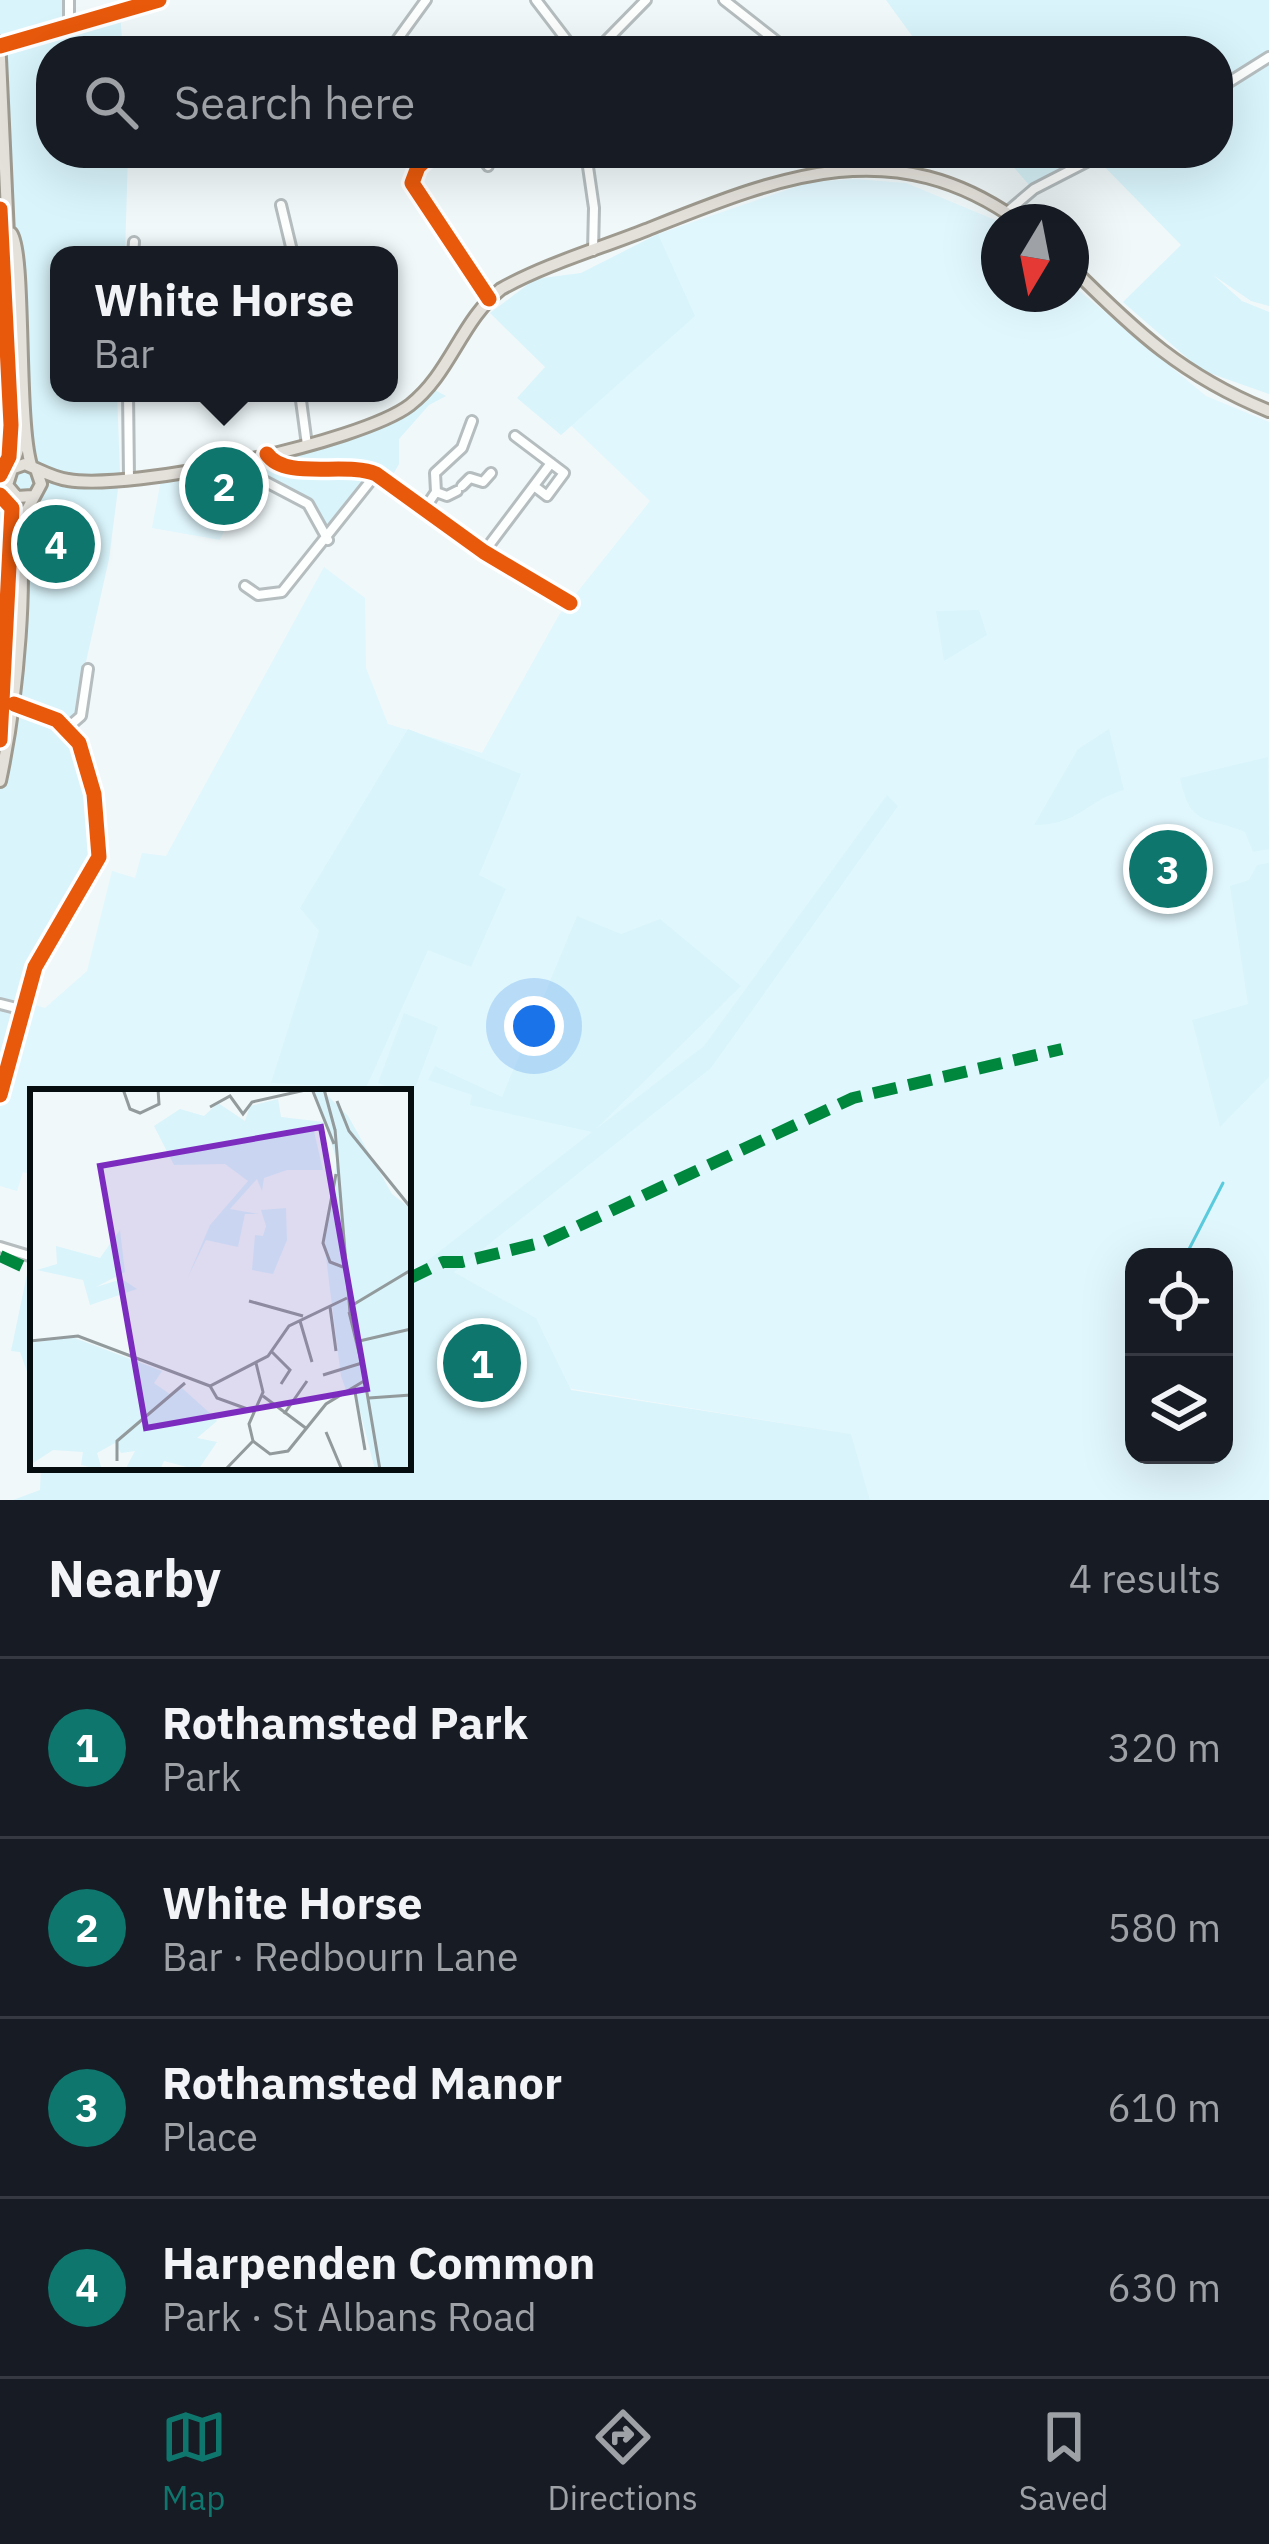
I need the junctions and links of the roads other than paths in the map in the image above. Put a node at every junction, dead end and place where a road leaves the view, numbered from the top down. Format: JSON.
{"nodes":[{"id":1,"x":68,"y":0,"type":"edge"},
{"id":2,"x":159,"y":0,"type":"edge"},
{"id":3,"x":426,"y":0,"type":"edge"},
{"id":4,"x":536,"y":0,"type":"edge"},
{"id":5,"x":646,"y":0,"type":"edge"},
{"id":6,"x":724,"y":0,"type":"edge"},
{"id":7,"x":69,"y":28,"type":"junction"},
{"id":8,"x":36,"y":36,"type":"edge"},
{"id":9,"x":37,"y":36,"type":"edge"},
{"id":10,"x":400,"y":36,"type":"edge"},
{"id":11,"x":564,"y":36,"type":"edge"},
{"id":12,"x":611,"y":36,"type":"edge"},
{"id":13,"x":770,"y":36,"type":"edge"},
{"id":14,"x":0,"y":45,"type":"edge"},
{"id":15,"x":0,"y":57,"type":"edge"},
{"id":16,"x":1269,"y":57,"type":"edge"},
{"id":17,"x":1233,"y":80,"type":"edge"},
{"id":18,"x":1,"y":148,"type":"edge"},
{"id":19,"x":418,"y":168,"type":"edge"},
{"id":20,"x":588,"y":168,"type":"edge"},
{"id":21,"x":869,"y":168,"type":"joint"},
{"id":22,"x":1075,"y":168,"type":"edge"},
{"id":23,"x":840,"y":169,"type":"joint"},
{"id":24,"x":991,"y":204,"type":"edge"},
{"id":25,"x":1016,"y":204,"type":"edge"},
{"id":26,"x":280,"y":205,"type":"dead end"},
{"id":27,"x":134,"y":242,"type":"dead end"},
{"id":28,"x":134,"y":246,"type":"edge"},
{"id":29,"x":290,"y":246,"type":"edge"},
{"id":30,"x":592,"y":250,"type":"junction"},
{"id":31,"x":10,"y":272,"type":"edge"},
{"id":32,"x":1089,"y":284,"type":"edge"},
{"id":33,"x":489,"y":298,"type":"junction"},
{"id":34,"x":128,"y":402,"type":"edge"},
{"id":35,"x":301,"y":402,"type":"edge"},
{"id":36,"x":1269,"y":411,"type":"edge"},
{"id":37,"x":472,"y":421,"type":"dead end"},
{"id":38,"x":515,"y":436,"type":"dead end"},
{"id":39,"x":22,"y":437,"type":"junction"},
{"id":40,"x":307,"y":445,"type":"junction"},
{"id":41,"x":267,"y":454,"type":"junction"},
{"id":42,"x":243,"y":459,"type":"junction"},
{"id":43,"x":551,"y":463,"type":"junction"},
{"id":44,"x":33,"y":467,"type":"junction"},
{"id":45,"x":491,"y":473,"type":"dead end"},
{"id":46,"x":376,"y":474,"type":"junction"},
{"id":47,"x":6,"y":475,"type":"edge"},
{"id":48,"x":129,"y":478,"type":"junction"},
{"id":49,"x":70,"y":481,"type":"junction"},
{"id":50,"x":534,"y":486,"type":"junction"},
{"id":51,"x":436,"y":492,"type":"junction"},
{"id":52,"x":8,"y":493,"type":"edge"},
{"id":53,"x":35,"y":493,"type":"junction"},
{"id":54,"x":425,"y":508,"type":"junction"},
{"id":55,"x":20,"y":523,"type":"junction"},
{"id":56,"x":328,"y":540,"type":"junction"},
{"id":57,"x":484,"y":552,"type":"junction"},
{"id":58,"x":245,"y":586,"type":"dead end"},
{"id":59,"x":570,"y":603,"type":"dead end"},
{"id":60,"x":88,"y":668,"type":"dead end"},
{"id":61,"x":14,"y":704,"type":"junction"},
{"id":62,"x":67,"y":729,"type":"junction"},
{"id":63,"x":0,"y":782,"type":"edge"},
{"id":64,"x":0,"y":1004,"type":"edge"},
{"id":65,"x":20,"y":1010,"type":"junction"},
{"id":66,"x":12,"y":1053,"type":"junction"},
{"id":67,"x":0,"y":1054,"type":"edge"},
{"id":68,"x":0,"y":1095,"type":"edge"},
{"id":69,"x":0,"y":1247,"type":"edge"},
{"id":70,"x":30,"y":1256,"type":"edge"}],
"edges":[{"from":1,"to":7,"type":"street"},
{"from":2,"to":7,"type":"street"},
{"from":3,"to":10,"type":"street"},
{"from":4,"to":11,"type":"street"},
{"from":5,"to":12,"type":"street"},
{"from":6,"to":13,"type":"street"},
{"from":7,"to":9,"type":"street"},
{"from":8,"to":14,"type":"street"},
{"from":14,"to":15,"type":"main road"},
{"from":15,"to":18,"type":"main road"},
{"from":16,"to":17,"type":"street"},
{"from":18,"to":31,"type":"main road"},
{"from":19,"to":33,"type":"street"},
{"from":20,"to":30,"type":"street"},
{"from":21,"to":23,"type":"main road"},
{"from":21,"to":24,"type":"main road"},
{"from":22,"to":25,"type":"street"},
{"from":23,"to":30,"type":"main road"},
{"from":26,"to":29,"type":"street"},
{"from":27,"to":28,"type":"street"},
{"from":30,"to":33,"type":"main road"},
{"from":31,"to":39,"type":"main road"},
{"from":32,"to":36,"type":"main road"},
{"from":33,"to":40,"type":"main road"},
{"from":34,"to":48,"type":"street"},
{"from":35,"to":40,"type":"street"},
{"from":37,"to":51,"type":"street"},
{"from":38,"to":43,"type":"street"},
{"from":39,"to":44,"type":"main road"},
{"from":39,"to":47,"type":"main road"},
{"from":40,"to":41,"type":"main road"},
{"from":41,"to":42,"type":"main road"},
{"from":41,"to":46,"type":"street"},
{"from":42,"to":48,"type":"main road"},
{"from":42,"to":56,"type":"street"},
{"from":43,"to":50,"type":"street"},
{"from":43,"to":50,"type":"street"},
{"from":44,"to":47,"type":"main road"},
{"from":44,"to":49,"type":"main road"},
{"from":44,"to":53,"type":"main road"},
{"from":45,"to":51,"type":"street"},
{"from":46,"to":54,"type":"street"},
{"from":46,"to":56,"type":"street"},
{"from":47,"to":52,"type":"main road"},
{"from":48,"to":49,"type":"main road"},
{"from":49,"to":53,"type":"main road"},
{"from":50,"to":57,"type":"street"},
{"from":51,"to":54,"type":"street"},
{"from":52,"to":53,"type":"main road"},
{"from":52,"to":55,"type":"main road"},
{"from":53,"to":55,"type":"main road"},
{"from":54,"to":57,"type":"street"},
{"from":55,"to":61,"type":"main road"},
{"from":56,"to":58,"type":"street"},
{"from":57,"to":59,"type":"street"},
{"from":60,"to":62,"type":"street"},
{"from":61,"to":62,"type":"street"},
{"from":61,"to":63,"type":"main road"},
{"from":62,"to":65,"type":"street"},
{"from":64,"to":65,"type":"street"},
{"from":65,"to":66,"type":"street"},
{"from":66,"to":67,"type":"street"},
{"from":66,"to":68,"type":"street"},
{"from":69,"to":70,"type":"street"}]}
